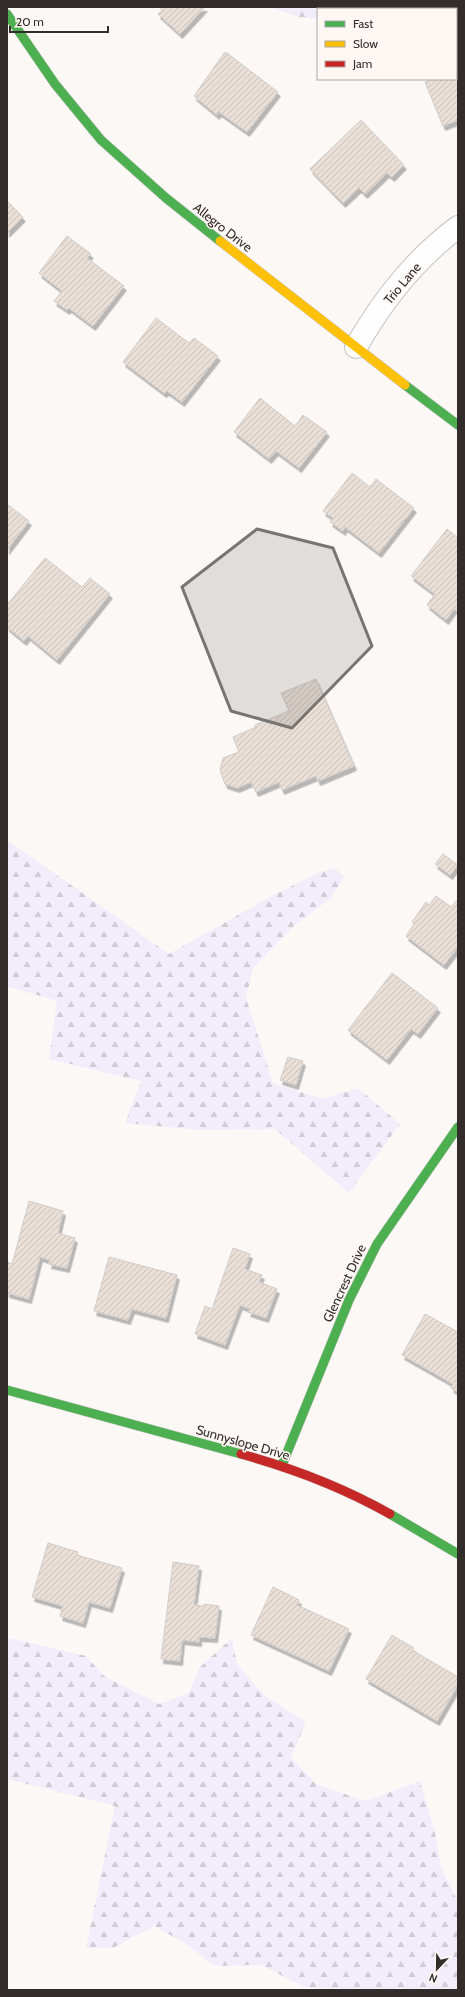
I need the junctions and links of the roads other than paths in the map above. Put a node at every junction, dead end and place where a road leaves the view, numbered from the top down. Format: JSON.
{"nodes":[{"id":1,"x":7,"y":14,"type":"edge"},
{"id":2,"x":458,"y":227,"type":"edge"},
{"id":3,"x":356,"y":347,"type":"junction"},
{"id":4,"x":458,"y":424,"type":"edge"},
{"id":5,"x":458,"y":1128,"type":"edge"},
{"id":6,"x":7,"y":1390,"type":"edge"},
{"id":7,"x":282,"y":1465,"type":"junction"},
{"id":8,"x":458,"y":1554,"type":"edge"}],
"edges":[{"from":1,"to":3,"type":"street","name":"Allegro Drive"},
{"from":2,"to":3,"type":"street","name":"Trio Lane"},
{"from":3,"to":4,"type":"street","name":"Allegro Drive"},
{"from":5,"to":7,"type":"street","name":"Glencrest Drive"},
{"from":6,"to":7,"type":"street","name":"Sunnyslope Drive"},
{"from":7,"to":8,"type":"street","name":"Sunnyslope Drive"}]}
